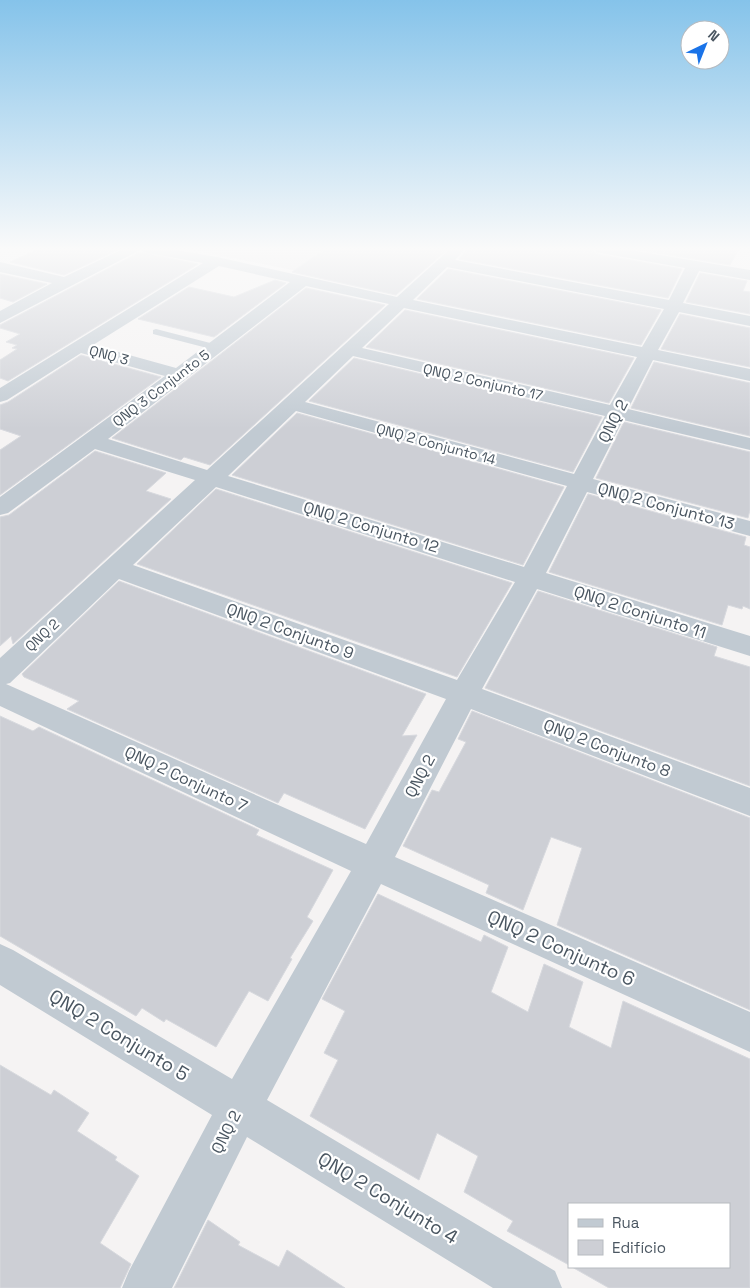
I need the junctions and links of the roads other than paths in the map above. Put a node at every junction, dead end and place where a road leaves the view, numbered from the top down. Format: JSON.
{"nodes":[{"id":1,"x":16,"y":309,"type":"edge"},
{"id":2,"x":141,"y":309,"type":"edge"},
{"id":3,"x":265,"y":309,"type":"edge"},
{"id":4,"x":392,"y":309,"type":"edge"},
{"id":5,"x":434,"y":309,"type":"edge"},
{"id":6,"x":672,"y":309,"type":"edge"},
{"id":7,"x":691,"y":309,"type":"edge"},
{"id":8,"x":0,"y":318,"type":"edge"},
{"id":9,"x":750,"y":320,"type":"edge"},
{"id":10,"x":156,"y":332,"type":"dead end"},
{"id":11,"x":79,"y":347,"type":"junction"},
{"id":12,"x":215,"y":347,"type":"junction"},
{"id":13,"x":349,"y":350,"type":"junction"},
{"id":14,"x":647,"y":354,"type":"junction"},
{"id":15,"x":179,"y":374,"type":"junction"},
{"id":16,"x":750,"y":375,"type":"edge"},
{"id":17,"x":0,"y":396,"type":"edge"},
{"id":18,"x":291,"y":404,"type":"junction"},
{"id":19,"x":617,"y":414,"type":"junction"},
{"id":20,"x":92,"y":440,"type":"junction"},
{"id":21,"x":750,"y":444,"type":"edge"},
{"id":22,"x":212,"y":478,"type":"junction"},
{"id":23,"x":581,"y":483,"type":"junction"},
{"id":24,"x":0,"y":508,"type":"edge"},
{"id":25,"x":750,"y":529,"type":"edge"},
{"id":26,"x":115,"y":568,"type":"junction"},
{"id":27,"x":531,"y":577,"type":"junction"},
{"id":28,"x":750,"y":646,"type":"edge"},
{"id":29,"x":0,"y":675,"type":"edge"},
{"id":30,"x":0,"y":693,"type":"edge"},
{"id":31,"x":464,"y":694,"type":"junction"},
{"id":32,"x":750,"y":802,"type":"edge"},
{"id":33,"x":373,"y":864,"type":"junction"},
{"id":34,"x":0,"y":963,"type":"edge"},
{"id":35,"x":750,"y":1032,"type":"edge"},
{"id":36,"x":239,"y":1108,"type":"junction"},
{"id":37,"x":146,"y":1288,"type":"edge"},
{"id":38,"x":538,"y":1288,"type":"edge"}],
"edges":[{"from":1,"to":8,"type":"street"},
{"from":2,"to":11,"type":"street","name":"QNQ 3"},
{"from":3,"to":12,"type":"street","name":"QNQ 3 Conjunto 5"},
{"from":4,"to":13,"type":"street","name":"QNQ 2"},
{"from":5,"to":14,"type":"street"},
{"from":6,"to":14,"type":"street","name":"QNQ 2"},
{"from":7,"to":9,"type":"street"},
{"from":10,"to":12,"type":"lane"},
{"from":11,"to":15,"type":"street","name":"QNQ 3"},
{"from":11,"to":17,"type":"street"},
{"from":12,"to":15,"type":"street","name":"QNQ 3 Conjunto 5"},
{"from":13,"to":18,"type":"street","name":"QNQ 2"},
{"from":13,"to":19,"type":"street","name":"QNQ 2 Conjunto 17"},
{"from":14,"to":16,"type":"street"},
{"from":14,"to":19,"type":"street","name":"QNQ 2"},
{"from":15,"to":20,"type":"street","name":"QNQ 3 Conjunto 5"},
{"from":18,"to":22,"type":"street","name":"QNQ 2"},
{"from":18,"to":23,"type":"street","name":"QNQ 2 Conjunto 14"},
{"from":19,"to":21,"type":"street","name":"QNQ 2 Conjunto 17"},
{"from":19,"to":23,"type":"street","name":"QNQ 2"},
{"from":20,"to":22,"type":"street"},
{"from":20,"to":24,"type":"street","name":"QNQ 3 Conjunto 5"},
{"from":22,"to":26,"type":"street","name":"QNQ 2"},
{"from":22,"to":27,"type":"street","name":"QNQ 2 Conjunto 12"},
{"from":23,"to":25,"type":"street","name":"QNQ 2 Conjunto 13"},
{"from":23,"to":27,"type":"street","name":"QNQ 2"},
{"from":26,"to":29,"type":"street","name":"QNQ 2"},
{"from":26,"to":31,"type":"street","name":"QNQ 2 Conjunto 9"},
{"from":27,"to":28,"type":"street","name":"QNQ 2 Conjunto 11"},
{"from":27,"to":31,"type":"street","name":"QNQ 2"},
{"from":30,"to":33,"type":"street","name":"QNQ 2 Conjunto 7"},
{"from":31,"to":32,"type":"street","name":"QNQ 2 Conjunto 8"},
{"from":31,"to":33,"type":"street","name":"QNQ 2"},
{"from":33,"to":35,"type":"street","name":"QNQ 2 Conjunto 6"},
{"from":33,"to":36,"type":"street","name":"QNQ 2"},
{"from":34,"to":36,"type":"street","name":"QNQ 2 Conjunto 5"},
{"from":36,"to":37,"type":"street","name":"QNQ 2"},
{"from":36,"to":38,"type":"street","name":"QNQ 2 Conjunto 4"}]}
